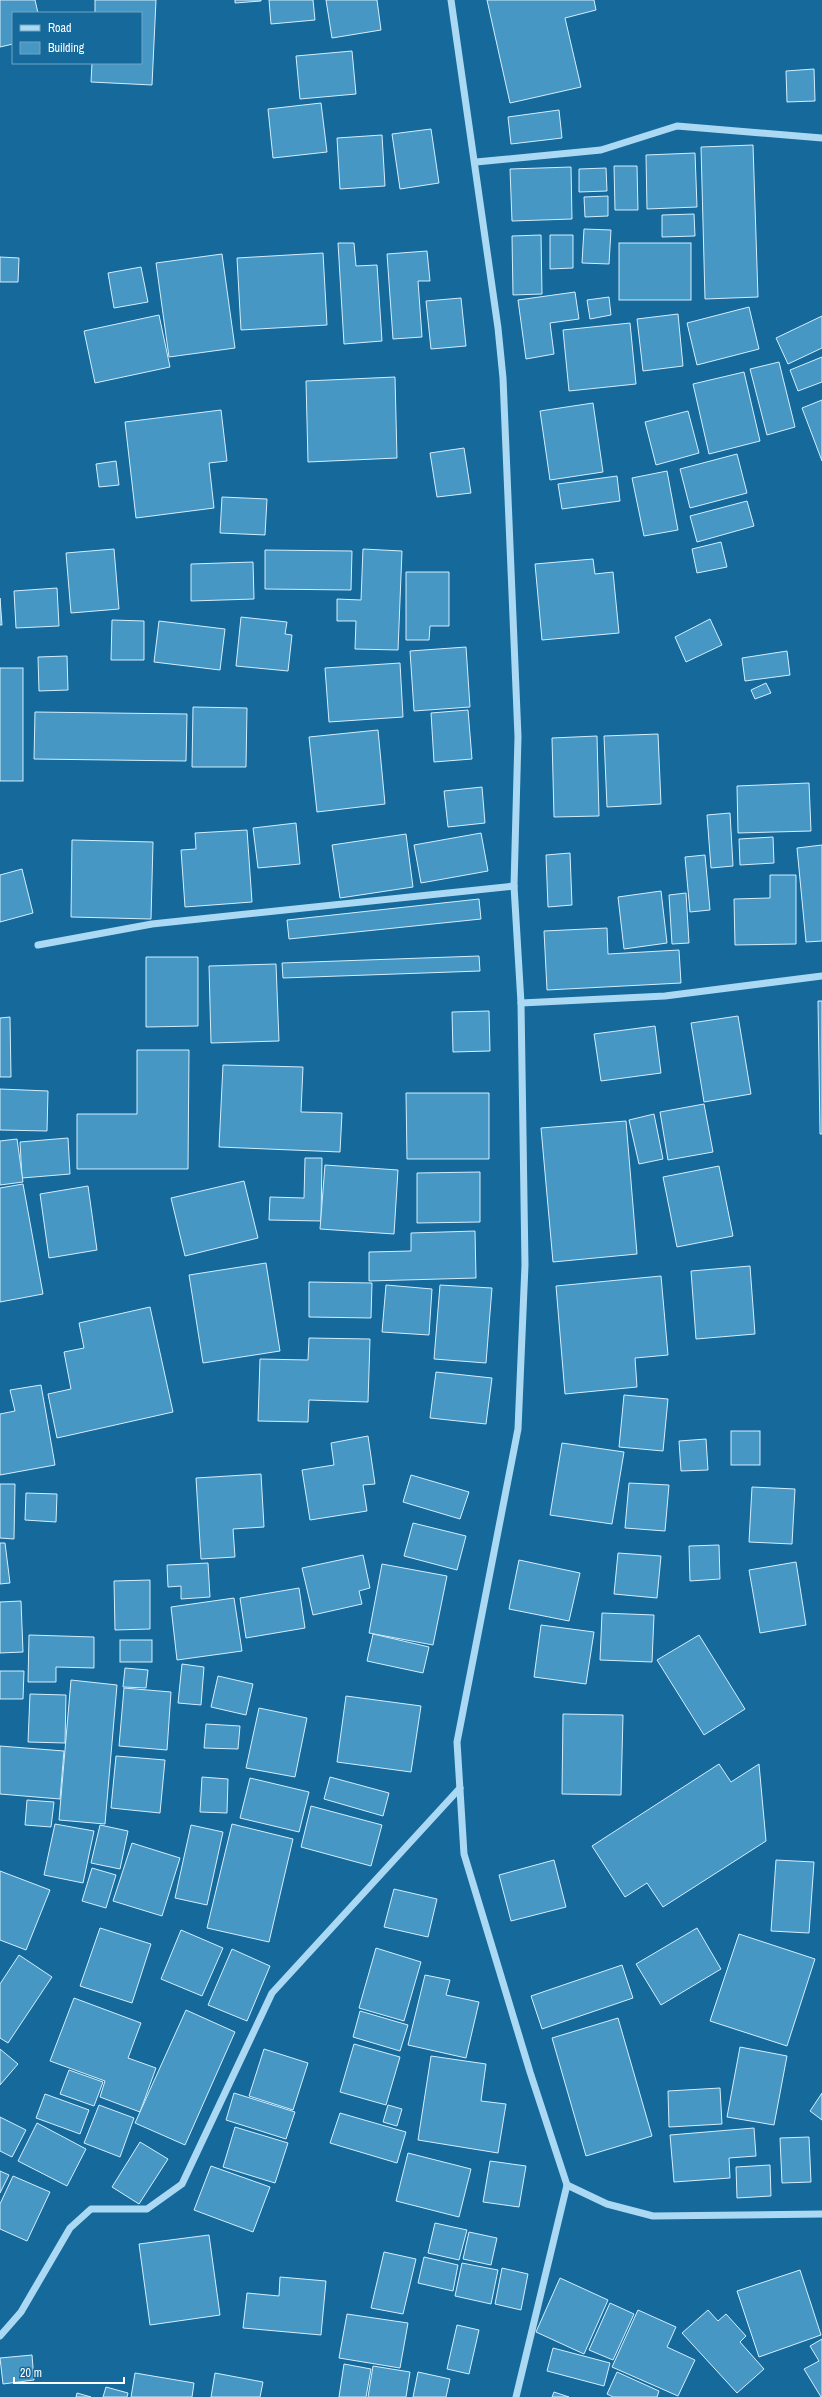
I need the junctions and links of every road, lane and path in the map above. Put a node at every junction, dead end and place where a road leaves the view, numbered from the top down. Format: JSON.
{"nodes":[{"id":1,"x":451,"y":0,"type":"edge"},
{"id":2,"x":822,"y":138,"type":"edge"},
{"id":3,"x":476,"y":162,"type":"junction"},
{"id":4,"x":514,"y":886,"type":"junction"},
{"id":5,"x":38,"y":945,"type":"dead end"},
{"id":6,"x":822,"y":976,"type":"edge"},
{"id":7,"x":521,"y":1003,"type":"junction"},
{"id":8,"x":460,"y":1788,"type":"junction"},
{"id":9,"x":567,"y":2185,"type":"junction"},
{"id":10,"x":822,"y":2214,"type":"edge"},
{"id":11,"x":0,"y":2336,"type":"edge"},
{"id":12,"x":516,"y":2397,"type":"edge"}],
"edges":[{"from":1,"to":3,"type":"street"},
{"from":2,"to":3,"type":"street"},
{"from":3,"to":4,"type":"street"},
{"from":4,"to":5,"type":"street"},
{"from":4,"to":7,"type":"street"},
{"from":6,"to":7,"type":"street"},
{"from":7,"to":8,"type":"street"},
{"from":8,"to":9,"type":"street"},
{"from":8,"to":11,"type":"street"},
{"from":9,"to":10,"type":"street"},
{"from":9,"to":12,"type":"street"}]}
